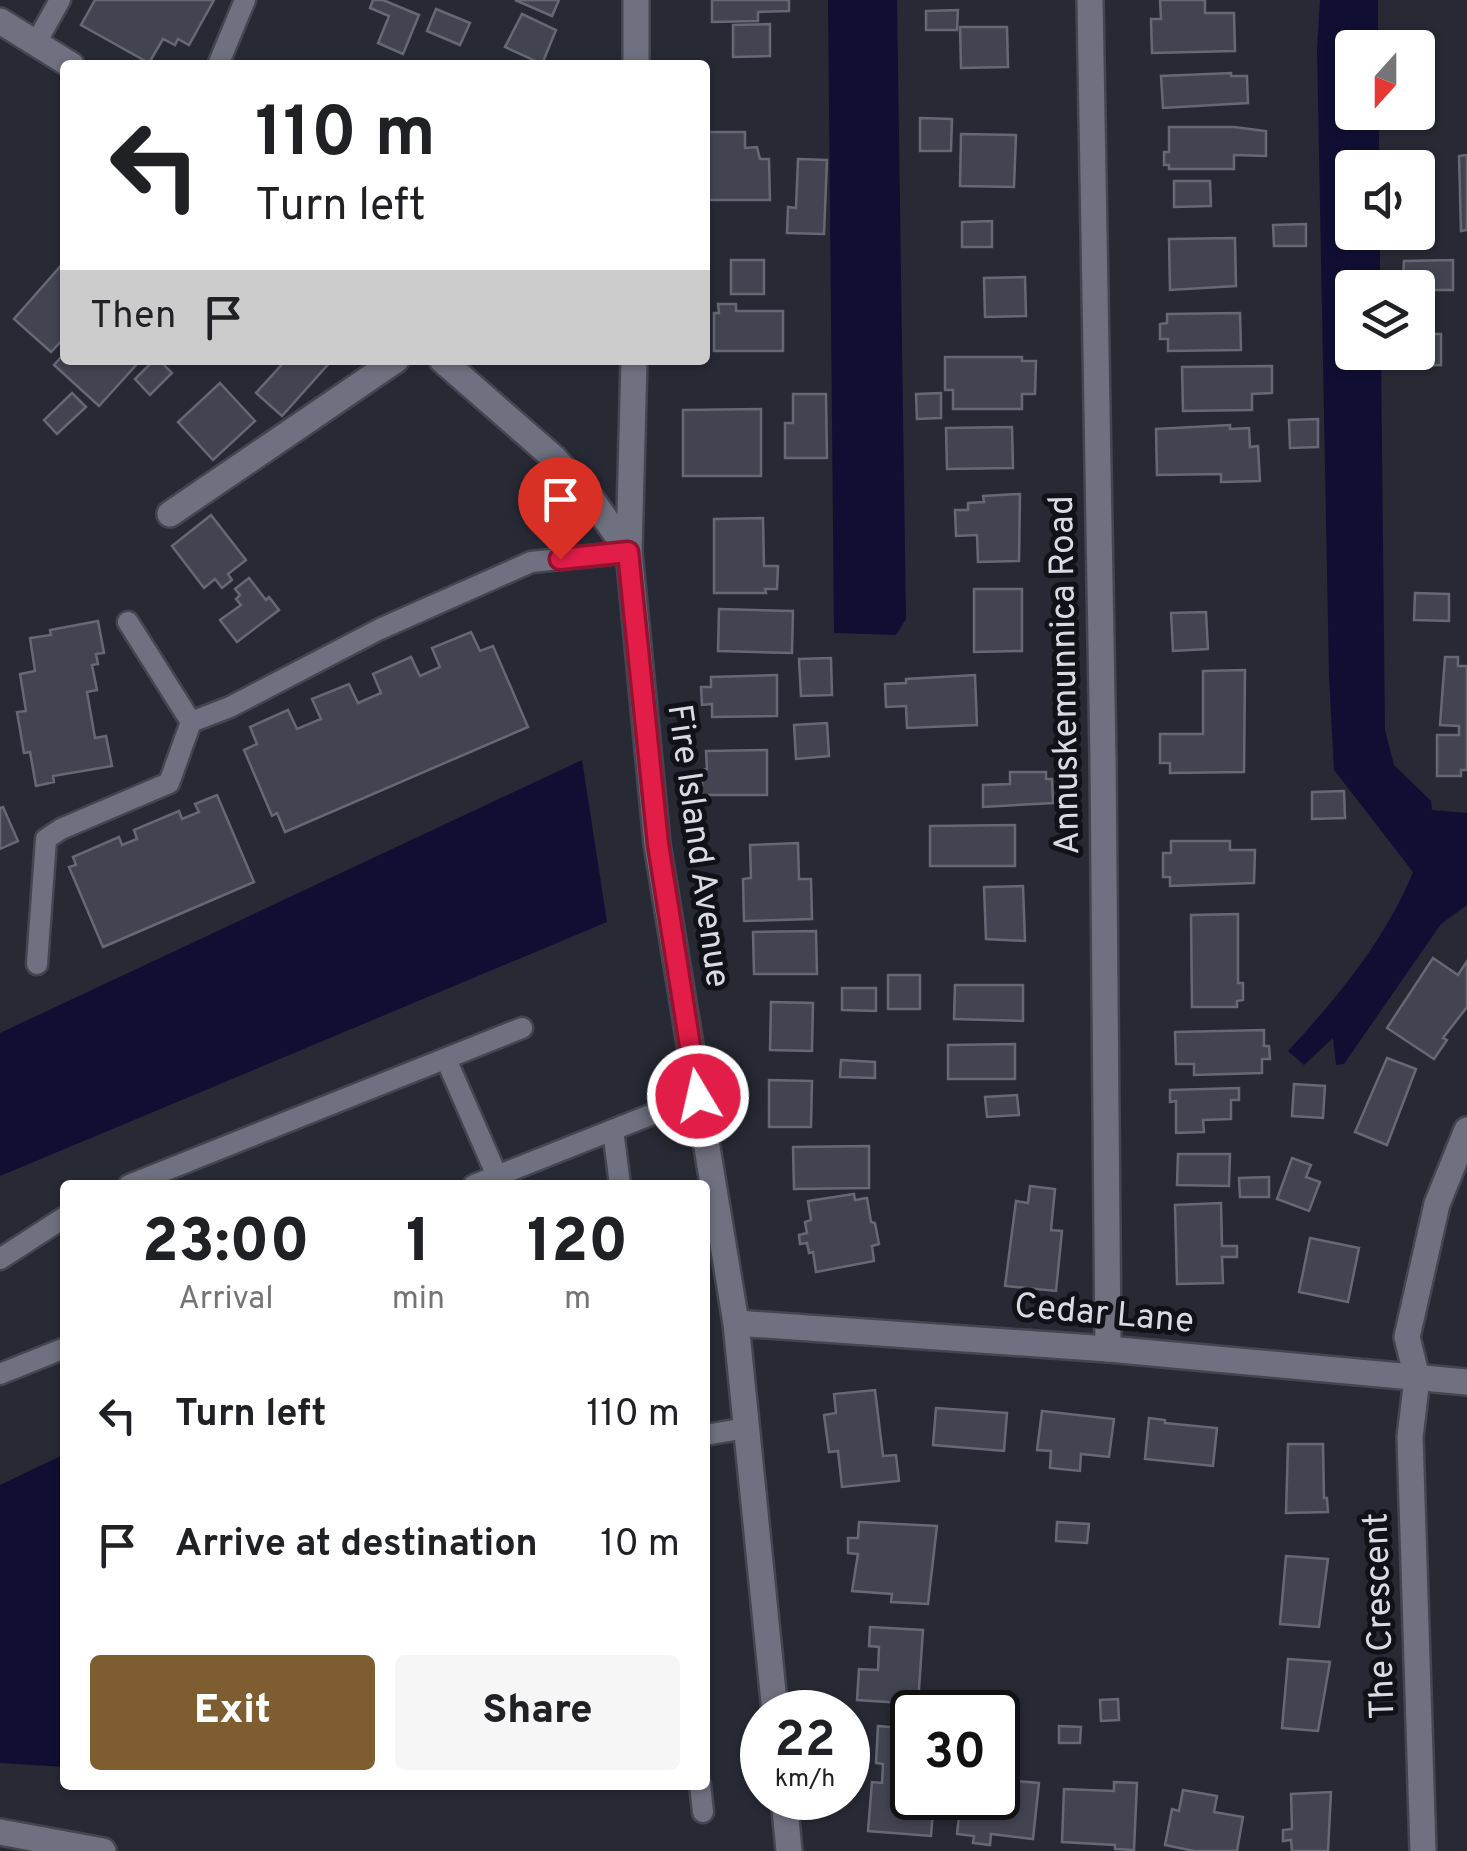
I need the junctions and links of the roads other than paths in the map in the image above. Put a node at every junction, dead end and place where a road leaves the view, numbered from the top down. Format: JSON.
{"nodes":[{"id":1,"x":60,"y":0,"type":"edge"},
{"id":2,"x":246,"y":0,"type":"edge"},
{"id":3,"x":636,"y":0,"type":"edge"},
{"id":4,"x":1090,"y":0,"type":"edge"},
{"id":5,"x":0,"y":20,"type":"edge"},
{"id":6,"x":36,"y":43,"type":"junction"},
{"id":7,"x":63,"y":60,"type":"edge"},
{"id":8,"x":220,"y":60,"type":"edge"},
{"id":9,"x":636,"y":60,"type":"edge"},
{"id":10,"x":389,"y":365,"type":"edge"},
{"id":11,"x":448,"y":365,"type":"edge"},
{"id":12,"x":634,"y":365,"type":"edge"},
{"id":13,"x":170,"y":514,"type":"dead end"},
{"id":14,"x":628,"y":552,"type":"junction"},
{"id":15,"x":128,"y":622,"type":"dead end"},
{"id":16,"x":191,"y":722,"type":"junction"},
{"id":17,"x":37,"y":964,"type":"dead end"},
{"id":18,"x":522,"y":1028,"type":"dead end"},
{"id":19,"x":446,"y":1059,"type":"junction"},
{"id":20,"x":698,"y":1096,"type":"junction"},
{"id":21,"x":613,"y":1130,"type":"junction"},
{"id":22,"x":1467,"y":1130,"type":"edge"},
{"id":23,"x":497,"y":1176,"type":"junction"},
{"id":24,"x":142,"y":1180,"type":"edge"},
{"id":25,"x":487,"y":1180,"type":"edge"},
{"id":26,"x":619,"y":1180,"type":"edge"},
{"id":27,"x":60,"y":1220,"type":"edge"},
{"id":28,"x":0,"y":1259,"type":"edge"},
{"id":29,"x":736,"y":1323,"type":"junction"},
{"id":30,"x":1108,"y":1349,"type":"junction"},
{"id":31,"x":60,"y":1350,"type":"edge"},
{"id":32,"x":0,"y":1374,"type":"edge"},
{"id":33,"x":1417,"y":1378,"type":"junction"},
{"id":34,"x":1467,"y":1382,"type":"edge"},
{"id":35,"x":746,"y":1428,"type":"junction"},
{"id":36,"x":710,"y":1434,"type":"edge"},
{"id":37,"x":773,"y":1690,"type":"edge"},
{"id":38,"x":701,"y":1790,"type":"edge"},
{"id":39,"x":703,"y":1812,"type":"dead end"},
{"id":40,"x":786,"y":1820,"type":"edge"},
{"id":41,"x":0,"y":1832,"type":"edge"},
{"id":42,"x":103,"y":1851,"type":"edge"},
{"id":43,"x":789,"y":1851,"type":"edge"},
{"id":44,"x":1423,"y":1851,"type":"edge"}],
"edges":[{"from":1,"to":6,"type":"lane"},
{"from":2,"to":8,"type":"lane"},
{"from":3,"to":9,"type":"street"},
{"from":4,"to":30,"type":"street","name":"Annuskemunnica Road"},
{"from":5,"to":6,"type":"street"},
{"from":6,"to":7,"type":"street"},
{"from":10,"to":13,"type":"street"},
{"from":11,"to":14,"type":"street","name":"Fire Island Avenue"},
{"from":12,"to":14,"type":"street"},
{"from":14,"to":16,"type":"lane"},
{"from":14,"to":20,"type":"street","name":"Fire Island Avenue"},
{"from":15,"to":16,"type":"lane"},
{"from":16,"to":17,"type":"lane"},
{"from":18,"to":19,"type":"lane"},
{"from":19,"to":23,"type":"lane"},
{"from":19,"to":24,"type":"lane"},
{"from":20,"to":21,"type":"lane"},
{"from":20,"to":29,"type":"street","name":"Fire Island Avenue"},
{"from":21,"to":23,"type":"lane"},
{"from":21,"to":26,"type":"lane"},
{"from":22,"to":33,"type":"street","name":"The Crescent"},
{"from":23,"to":25,"type":"lane"},
{"from":27,"to":28,"type":"lane"},
{"from":29,"to":30,"type":"street","name":"Cedar Lane"},
{"from":29,"to":35,"type":"street","name":"Fire Island Avenue"},
{"from":30,"to":33,"type":"street","name":"Cedar Lane"},
{"from":31,"to":32,"type":"lane"},
{"from":33,"to":34,"type":"street","name":"Cedar Lane"},
{"from":33,"to":44,"type":"street","name":"The Crescent"},
{"from":35,"to":36,"type":"lane"},
{"from":35,"to":37,"type":"street","name":"Fire Island Avenue"},
{"from":38,"to":39,"type":"lane"},
{"from":40,"to":43,"type":"street"},
{"from":41,"to":42,"type":"street"}]}
